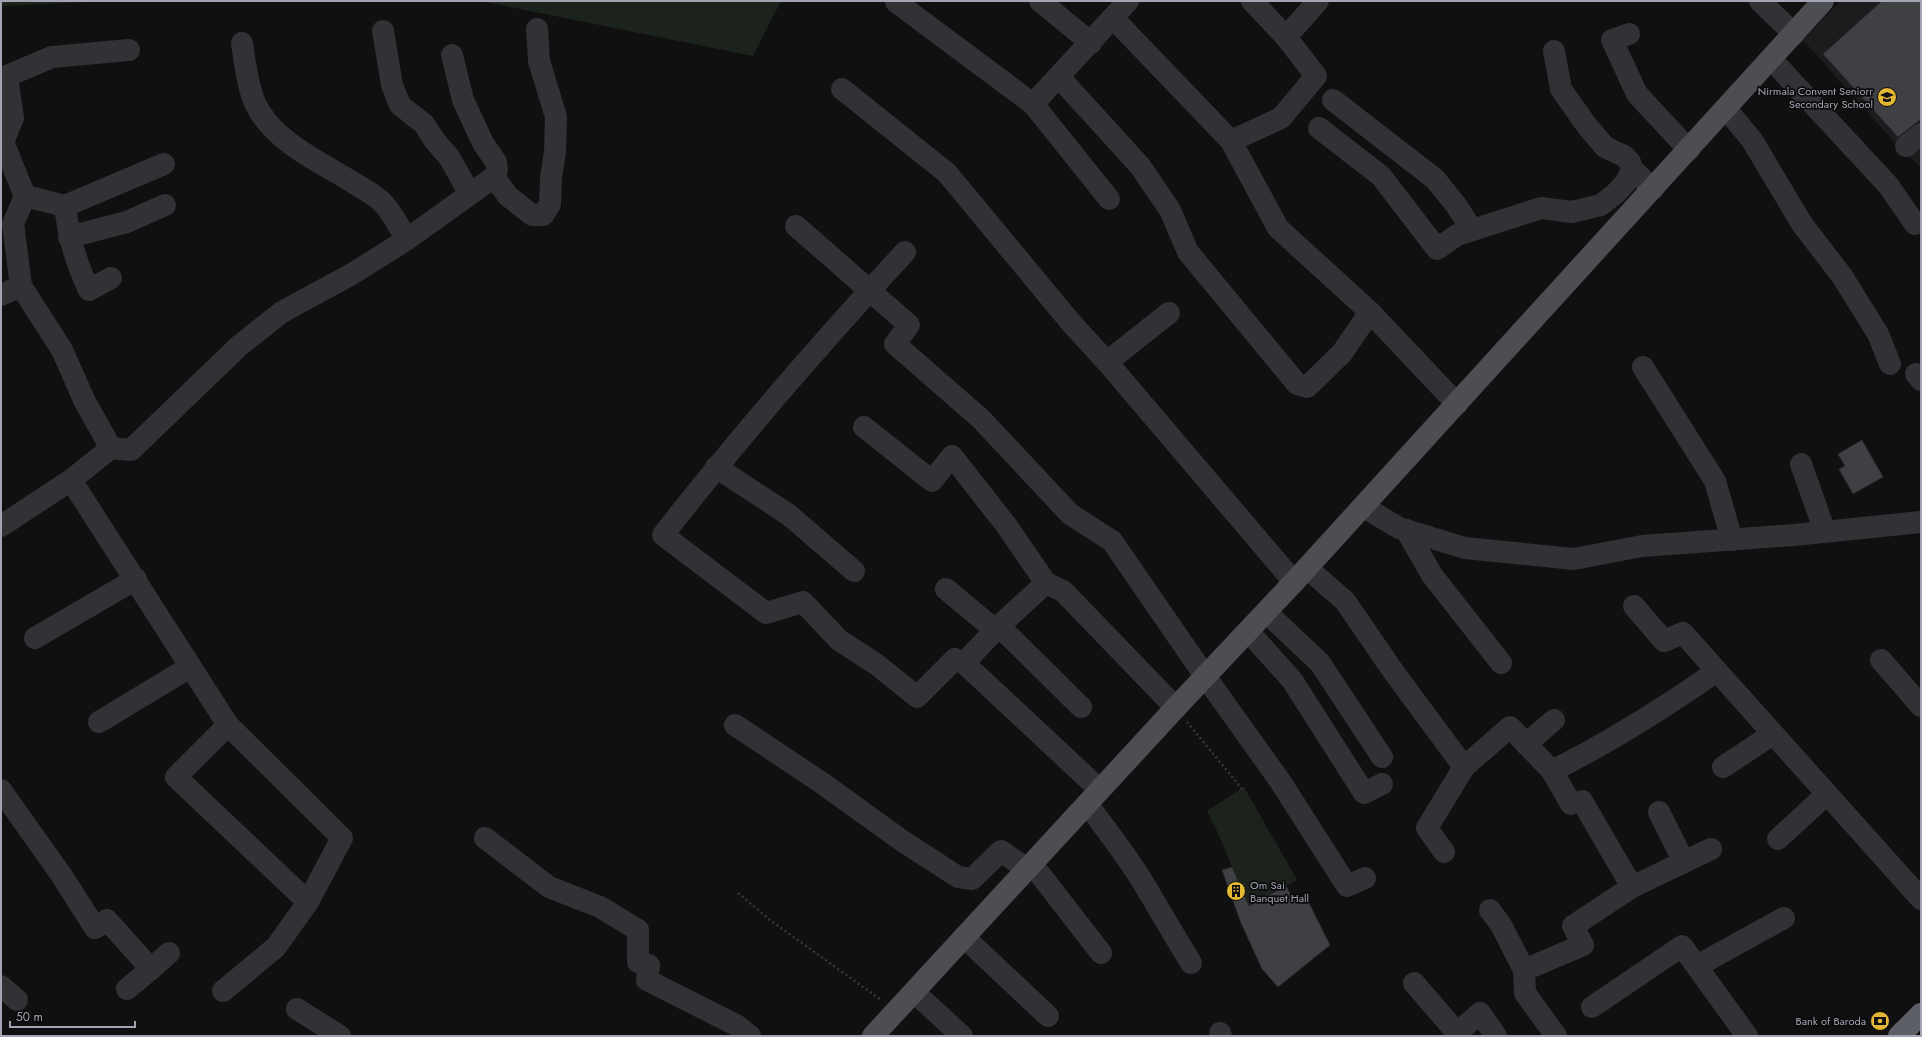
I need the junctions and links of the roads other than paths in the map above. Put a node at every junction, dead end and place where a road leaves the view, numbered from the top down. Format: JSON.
{"nodes":[{"id":1,"x":897,"y":1,"type":"edge"},
{"id":2,"x":1040,"y":1,"type":"edge"},
{"id":3,"x":1128,"y":1,"type":"edge"},
{"id":4,"x":1252,"y":1,"type":"edge"},
{"id":5,"x":1318,"y":1,"type":"edge"},
{"id":6,"x":1760,"y":1,"type":"edge"},
{"id":7,"x":1823,"y":1,"type":"edge"},
{"id":8,"x":1113,"y":18,"type":"junction"},
{"id":9,"x":537,"y":28,"type":"dead end"},
{"id":10,"x":383,"y":31,"type":"dead end"},
{"id":11,"x":1629,"y":34,"type":"dead end"},
{"id":12,"x":1794,"y":34,"type":"junction"},
{"id":13,"x":1286,"y":37,"type":"junction"},
{"id":14,"x":242,"y":43,"type":"dead end"},
{"id":15,"x":1091,"y":43,"type":"junction"},
{"id":16,"x":129,"y":50,"type":"dead end"},
{"id":17,"x":1554,"y":51,"type":"dead end"},
{"id":18,"x":452,"y":55,"type":"dead end"},
{"id":19,"x":1771,"y":59,"type":"junction"},
{"id":20,"x":1059,"y":77,"type":"junction"},
{"id":21,"x":842,"y":89,"type":"dead end"},
{"id":22,"x":1333,"y":100,"type":"dead end"},
{"id":23,"x":1033,"y":104,"type":"junction"},
{"id":24,"x":1726,"y":109,"type":"junction"},
{"id":25,"x":1319,"y":128,"type":"dead end"},
{"id":26,"x":2,"y":141,"type":"edge"},
{"id":27,"x":1231,"y":141,"type":"junction"},
{"id":28,"x":1688,"y":150,"type":"junction"},
{"id":29,"x":164,"y":164,"type":"dead end"},
{"id":30,"x":1632,"y":170,"type":"junction"},
{"id":31,"x":494,"y":177,"type":"junction"},
{"id":32,"x":1653,"y":189,"type":"junction"},
{"id":33,"x":470,"y":194,"type":"junction"},
{"id":34,"x":25,"y":196,"type":"junction"},
{"id":35,"x":1109,"y":199,"type":"dead end"},
{"id":36,"x":165,"y":205,"type":"dead end"},
{"id":37,"x":65,"y":206,"type":"junction"},
{"id":38,"x":1915,"y":224,"type":"dead end"},
{"id":39,"x":796,"y":226,"type":"dead end"},
{"id":40,"x":1472,"y":230,"type":"junction"},
{"id":41,"x":69,"y":237,"type":"junction"},
{"id":42,"x":406,"y":240,"type":"junction"},
{"id":43,"x":905,"y":252,"type":"dead end"},
{"id":44,"x":111,"y":278,"type":"dead end"},
{"id":45,"x":21,"y":286,"type":"junction"},
{"id":46,"x":869,"y":291,"type":"junction"},
{"id":47,"x":1,"y":295,"type":"edge"},
{"id":48,"x":1370,"y":312,"type":"junction"},
{"id":49,"x":1169,"y":313,"type":"dead end"},
{"id":50,"x":1107,"y":362,"type":"junction"},
{"id":51,"x":1890,"y":364,"type":"dead end"},
{"id":52,"x":1643,"y":367,"type":"dead end"},
{"id":53,"x":1457,"y":404,"type":"junction"},
{"id":54,"x":864,"y":427,"type":"dead end"},
{"id":55,"x":111,"y":448,"type":"junction"},
{"id":56,"x":1801,"y":464,"type":"dead end"},
{"id":57,"x":716,"y":467,"type":"junction"},
{"id":58,"x":71,"y":480,"type":"junction"},
{"id":59,"x":1364,"y":507,"type":"junction"},
{"id":60,"x":1921,"y":522,"type":"edge"},
{"id":61,"x":1,"y":526,"type":"edge"},
{"id":62,"x":1406,"y":530,"type":"junction"},
{"id":63,"x":1825,"y":532,"type":"junction"},
{"id":64,"x":1732,"y":540,"type":"junction"},
{"id":65,"x":854,"y":571,"type":"dead end"},
{"id":66,"x":1301,"y":575,"type":"junction"},
{"id":67,"x":136,"y":578,"type":"junction"},
{"id":68,"x":1046,"y":583,"type":"junction"},
{"id":69,"x":946,"y":589,"type":"dead end"},
{"id":70,"x":1634,"y":606,"type":"dead end"},
{"id":71,"x":1266,"y":612,"type":"junction"},
{"id":72,"x":997,"y":628,"type":"junction"},
{"id":73,"x":1248,"y":631,"type":"junction"},
{"id":74,"x":35,"y":638,"type":"dead end"},
{"id":75,"x":1881,"y":660,"type":"dead end"},
{"id":76,"x":964,"y":663,"type":"junction"},
{"id":77,"x":1501,"y":663,"type":"dead end"},
{"id":78,"x":190,"y":666,"type":"junction"},
{"id":79,"x":1717,"y":671,"type":"junction"},
{"id":80,"x":1205,"y":676,"type":"junction"},
{"id":81,"x":1921,"y":706,"type":"edge"},
{"id":82,"x":1081,"y":707,"type":"dead end"},
{"id":83,"x":1176,"y":708,"type":"junction"},
{"id":84,"x":1554,"y":720,"type":"dead end"},
{"id":85,"x":99,"y":722,"type":"dead end"},
{"id":86,"x":228,"y":725,"type":"junction"},
{"id":87,"x":736,"y":725,"type":"dead end"},
{"id":88,"x":1773,"y":734,"type":"junction"},
{"id":89,"x":1526,"y":744,"type":"junction"},
{"id":90,"x":1382,"y":757,"type":"dead end"},
{"id":91,"x":1464,"y":767,"type":"junction"},
{"id":92,"x":1724,"y":767,"type":"dead end"},
{"id":93,"x":1552,"y":771,"type":"junction"},
{"id":94,"x":1382,"y":784,"type":"dead end"},
{"id":95,"x":1,"y":790,"type":"edge"},
{"id":96,"x":1827,"y":794,"type":"junction"},
{"id":97,"x":1093,"y":797,"type":"junction"},
{"id":98,"x":1659,"y":812,"type":"dead end"},
{"id":99,"x":485,"y":838,"type":"dead end"},
{"id":100,"x":1778,"y":839,"type":"dead end"},
{"id":101,"x":1711,"y":849,"type":"dead end"},
{"id":102,"x":1444,"y":852,"type":"dead end"},
{"id":103,"x":1684,"y":862,"type":"junction"},
{"id":104,"x":1029,"y":866,"type":"junction"},
{"id":105,"x":1365,"y":878,"type":"dead end"},
{"id":106,"x":1632,"y":886,"type":"junction"},
{"id":107,"x":1921,"y":899,"type":"edge"},
{"id":108,"x":308,"y":902,"type":"junction"},
{"id":109,"x":1490,"y":910,"type":"dead end"},
{"id":110,"x":1784,"y":918,"type":"dead end"},
{"id":111,"x":964,"y":937,"type":"junction"},
{"id":112,"x":169,"y":953,"type":"dead end"},
{"id":113,"x":1101,"y":953,"type":"dead end"},
{"id":114,"x":1192,"y":963,"type":"dead end"},
{"id":115,"x":1697,"y":966,"type":"junction"},
{"id":116,"x":151,"y":969,"type":"junction"},
{"id":117,"x":1524,"y":970,"type":"junction"},
{"id":118,"x":1414,"y":983,"type":"dead end"},
{"id":119,"x":1,"y":986,"type":"edge"},
{"id":120,"x":127,"y":988,"type":"dead end"},
{"id":121,"x":223,"y":991,"type":"dead end"},
{"id":122,"x":914,"y":992,"type":"junction"},
{"id":123,"x":17,"y":1000,"type":"dead end"},
{"id":124,"x":1592,"y":1007,"type":"dead end"},
{"id":125,"x":297,"y":1009,"type":"dead end"},
{"id":126,"x":1921,"y":1014,"type":"edge"},
{"id":127,"x":1048,"y":1016,"type":"dead end"},
{"id":128,"x":340,"y":1036,"type":"edge"},
{"id":129,"x":750,"y":1036,"type":"edge"},
{"id":130,"x":872,"y":1036,"type":"edge"},
{"id":131,"x":962,"y":1036,"type":"edge"},
{"id":132,"x":1496,"y":1036,"type":"edge"},
{"id":133,"x":1556,"y":1036,"type":"edge"},
{"id":134,"x":1747,"y":1036,"type":"edge"},
{"id":135,"x":1899,"y":1036,"type":"edge"}],
"edges":[{"from":1,"to":23,"type":"street"},
{"from":2,"to":15,"type":"street"},
{"from":3,"to":8,"type":"street"},
{"from":4,"to":13,"type":"street"},
{"from":5,"to":13,"type":"street"},
{"from":6,"to":12,"type":"street"},
{"from":7,"to":12,"type":"main road"},
{"from":8,"to":15,"type":"street"},
{"from":8,"to":27,"type":"street"},
{"from":9,"to":31,"type":"street"},
{"from":10,"to":33,"type":"street"},
{"from":11,"to":28,"type":"street"},
{"from":12,"to":19,"type":"main road"},
{"from":13,"to":27,"type":"street"},
{"from":14,"to":42,"type":"street"},
{"from":15,"to":20,"type":"street"},
{"from":16,"to":26,"type":"street"},
{"from":17,"to":30,"type":"street"},
{"from":18,"to":31,"type":"street"},
{"from":19,"to":24,"type":"main road"},
{"from":19,"to":38,"type":"street"},
{"from":20,"to":23,"type":"street"},
{"from":20,"to":48,"type":"street"},
{"from":21,"to":50,"type":"street"},
{"from":22,"to":40,"type":"street"},
{"from":23,"to":35,"type":"street"},
{"from":24,"to":28,"type":"main road"},
{"from":24,"to":51,"type":"street"},
{"from":25,"to":40,"type":"street"},
{"from":26,"to":34,"type":"street"},
{"from":27,"to":48,"type":"street"},
{"from":28,"to":32,"type":"main road"},
{"from":29,"to":37,"type":"street"},
{"from":30,"to":32,"type":"street"},
{"from":30,"to":40,"type":"street"},
{"from":31,"to":33,"type":"street"},
{"from":32,"to":53,"type":"main road"},
{"from":33,"to":42,"type":"street"},
{"from":34,"to":37,"type":"street"},
{"from":34,"to":45,"type":"street"},
{"from":36,"to":41,"type":"street"},
{"from":37,"to":41,"type":"street"},
{"from":39,"to":46,"type":"street"},
{"from":41,"to":44,"type":"street"},
{"from":42,"to":55,"type":"street"},
{"from":43,"to":46,"type":"street"},
{"from":45,"to":47,"type":"street"},
{"from":45,"to":55,"type":"street"},
{"from":46,"to":57,"type":"street"},
{"from":46,"to":80,"type":"street"},
{"from":48,"to":53,"type":"street"},
{"from":49,"to":50,"type":"street"},
{"from":50,"to":66,"type":"street"},
{"from":52,"to":64,"type":"street"},
{"from":53,"to":59,"type":"main road"},
{"from":54,"to":68,"type":"street"},
{"from":55,"to":58,"type":"street"},
{"from":56,"to":63,"type":"street"},
{"from":57,"to":65,"type":"street"},
{"from":57,"to":76,"type":"street"},
{"from":58,"to":61,"type":"street"},
{"from":58,"to":67,"type":"street"},
{"from":59,"to":62,"type":"street"},
{"from":59,"to":66,"type":"main road"},
{"from":60,"to":63,"type":"street"},
{"from":62,"to":64,"type":"street"},
{"from":62,"to":77,"type":"street"},
{"from":63,"to":64,"type":"street"},
{"from":66,"to":71,"type":"main road"},
{"from":66,"to":91,"type":"street"},
{"from":67,"to":74,"type":"street"},
{"from":67,"to":78,"type":"street"},
{"from":68,"to":72,"type":"street"},
{"from":68,"to":83,"type":"street"},
{"from":69,"to":72,"type":"street"},
{"from":70,"to":79,"type":"street"},
{"from":71,"to":73,"type":"main road"},
{"from":71,"to":90,"type":"street"},
{"from":72,"to":76,"type":"street"},
{"from":72,"to":82,"type":"street"},
{"from":73,"to":80,"type":"main road"},
{"from":73,"to":94,"type":"street"},
{"from":75,"to":81,"type":"street"},
{"from":76,"to":97,"type":"street"},
{"from":78,"to":85,"type":"street"},
{"from":78,"to":86,"type":"street"},
{"from":79,"to":88,"type":"street"},
{"from":79,"to":93,"type":"street"},
{"from":80,"to":83,"type":"main road"},
{"from":80,"to":105,"type":"street"},
{"from":83,"to":97,"type":"main road"},
{"from":84,"to":89,"type":"street"},
{"from":86,"to":108,"type":"street"},
{"from":86,"to":108,"type":"street"},
{"from":87,"to":104,"type":"street"},
{"from":88,"to":92,"type":"street"},
{"from":88,"to":96,"type":"street"},
{"from":89,"to":91,"type":"street"},
{"from":89,"to":93,"type":"street"},
{"from":91,"to":102,"type":"street"},
{"from":93,"to":106,"type":"street"},
{"from":95,"to":116,"type":"street"},
{"from":96,"to":100,"type":"street"},
{"from":96,"to":107,"type":"street"},
{"from":97,"to":104,"type":"main road"},
{"from":97,"to":114,"type":"street"},
{"from":98,"to":103,"type":"street"},
{"from":99,"to":129,"type":"street"},
{"from":101,"to":103,"type":"street"},
{"from":103,"to":106,"type":"street"},
{"from":104,"to":111,"type":"main road"},
{"from":104,"to":113,"type":"street"},
{"from":106,"to":117,"type":"street"},
{"from":108,"to":121,"type":"street"},
{"from":109,"to":117,"type":"street"},
{"from":110,"to":115,"type":"street"},
{"from":111,"to":122,"type":"main road"},
{"from":111,"to":127,"type":"street"},
{"from":112,"to":116,"type":"street"},
{"from":115,"to":124,"type":"street"},
{"from":115,"to":134,"type":"street"},
{"from":116,"to":120,"type":"street"},
{"from":117,"to":133,"type":"street"},
{"from":118,"to":132,"type":"street"},
{"from":119,"to":123,"type":"street"},
{"from":122,"to":130,"type":"main road"},
{"from":122,"to":131,"type":"street"},
{"from":125,"to":128,"type":"street"},
{"from":126,"to":135,"type":"highway"}]}
